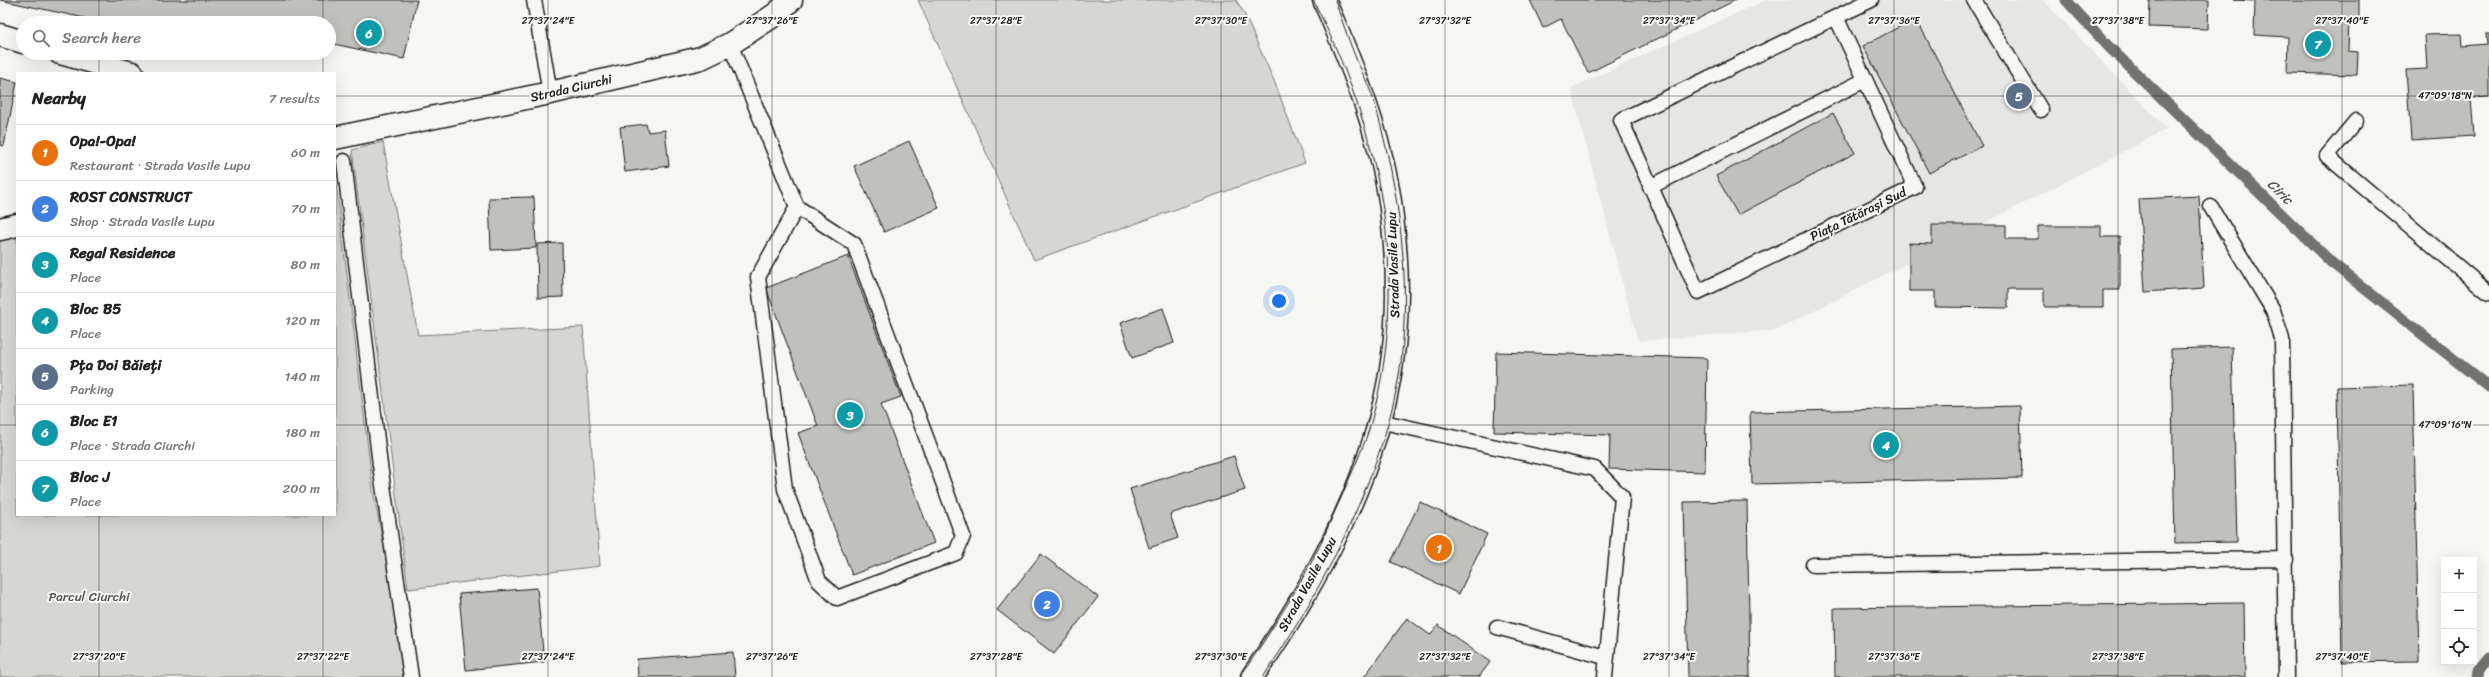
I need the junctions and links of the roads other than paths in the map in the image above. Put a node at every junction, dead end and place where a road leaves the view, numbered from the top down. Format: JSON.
{"nodes":[{"id":1,"x":534,"y":0,"type":"edge"},
{"id":2,"x":791,"y":0,"type":"edge"},
{"id":3,"x":1324,"y":0,"type":"edge"},
{"id":4,"x":1336,"y":0,"type":"edge"},
{"id":5,"x":1871,"y":0,"type":"edge"},
{"id":6,"x":1974,"y":0,"type":"edge"},
{"id":7,"x":1836,"y":16,"type":"junction"},
{"id":8,"x":0,"y":35,"type":"edge"},
{"id":9,"x":1339,"y":35,"type":"junction"},
{"id":10,"x":16,"y":40,"type":"edge"},
{"id":11,"x":730,"y":44,"type":"junction"},
{"id":12,"x":85,"y":60,"type":"edge"},
{"id":13,"x":128,"y":72,"type":"edge"},
{"id":14,"x":1865,"y":80,"type":"junction"},
{"id":15,"x":550,"y":94,"type":"junction"},
{"id":16,"x":2040,"y":110,"type":"dead end"},
{"id":17,"x":2356,"y":121,"type":"dead end"},
{"id":18,"x":336,"y":137,"type":"edge"},
{"id":19,"x":344,"y":161,"type":"dead end"},
{"id":20,"x":1650,"y":187,"type":"junction"},
{"id":21,"x":797,"y":207,"type":"junction"},
{"id":22,"x":2211,"y":207,"type":"dead end"},
{"id":23,"x":16,"y":225,"type":"edge"},
{"id":24,"x":0,"y":229,"type":"edge"},
{"id":25,"x":2489,"y":293,"type":"edge"},
{"id":26,"x":1379,"y":422,"type":"junction"},
{"id":27,"x":2286,"y":559,"type":"junction"},
{"id":28,"x":1813,"y":565,"type":"dead end"},
{"id":29,"x":1497,"y":628,"type":"dead end"},
{"id":30,"x":1605,"y":656,"type":"junction"},
{"id":31,"x":411,"y":677,"type":"edge"},
{"id":32,"x":1252,"y":677,"type":"edge"},
{"id":33,"x":1605,"y":677,"type":"edge"},
{"id":34,"x":2286,"y":677,"type":"edge"}],
"edges":[{"from":1,"to":15,"type":"lane"},
{"from":2,"to":11,"type":"main road","name":"Strada Ciurchi"},
{"from":3,"to":9,"type":"main road","name":"Strada Vasile Lupu"},
{"from":4,"to":9,"type":"main road"},
{"from":5,"to":7,"type":"lane"},
{"from":6,"to":16,"type":"lane"},
{"from":7,"to":14,"type":"lane","name":"Piața Tătărași Sud"},
{"from":7,"to":20,"type":"lane"},
{"from":8,"to":10,"type":"main road"},
{"from":9,"to":26,"type":"main road","name":"Strada Vasile Lupu"},
{"from":11,"to":15,"type":"main road","name":"Strada Ciurchi"},
{"from":11,"to":21,"type":"lane"},
{"from":12,"to":13,"type":"main road"},
{"from":14,"to":20,"type":"lane"},
{"from":14,"to":20,"type":"lane","name":"Piața Tătărași Sud"},
{"from":15,"to":18,"type":"main road","name":"Strada Ciurchi"},
{"from":17,"to":25,"type":"lane"},
{"from":19,"to":31,"type":"lane"},
{"from":21,"to":21,"type":"lane"},
{"from":22,"to":27,"type":"lane"},
{"from":23,"to":24,"type":"main road"},
{"from":26,"to":30,"type":"lane"},
{"from":26,"to":32,"type":"main road","name":"Strada Vasile Lupu"},
{"from":27,"to":28,"type":"lane"},
{"from":27,"to":34,"type":"lane"},
{"from":29,"to":30,"type":"lane"},
{"from":30,"to":33,"type":"lane"}]}
